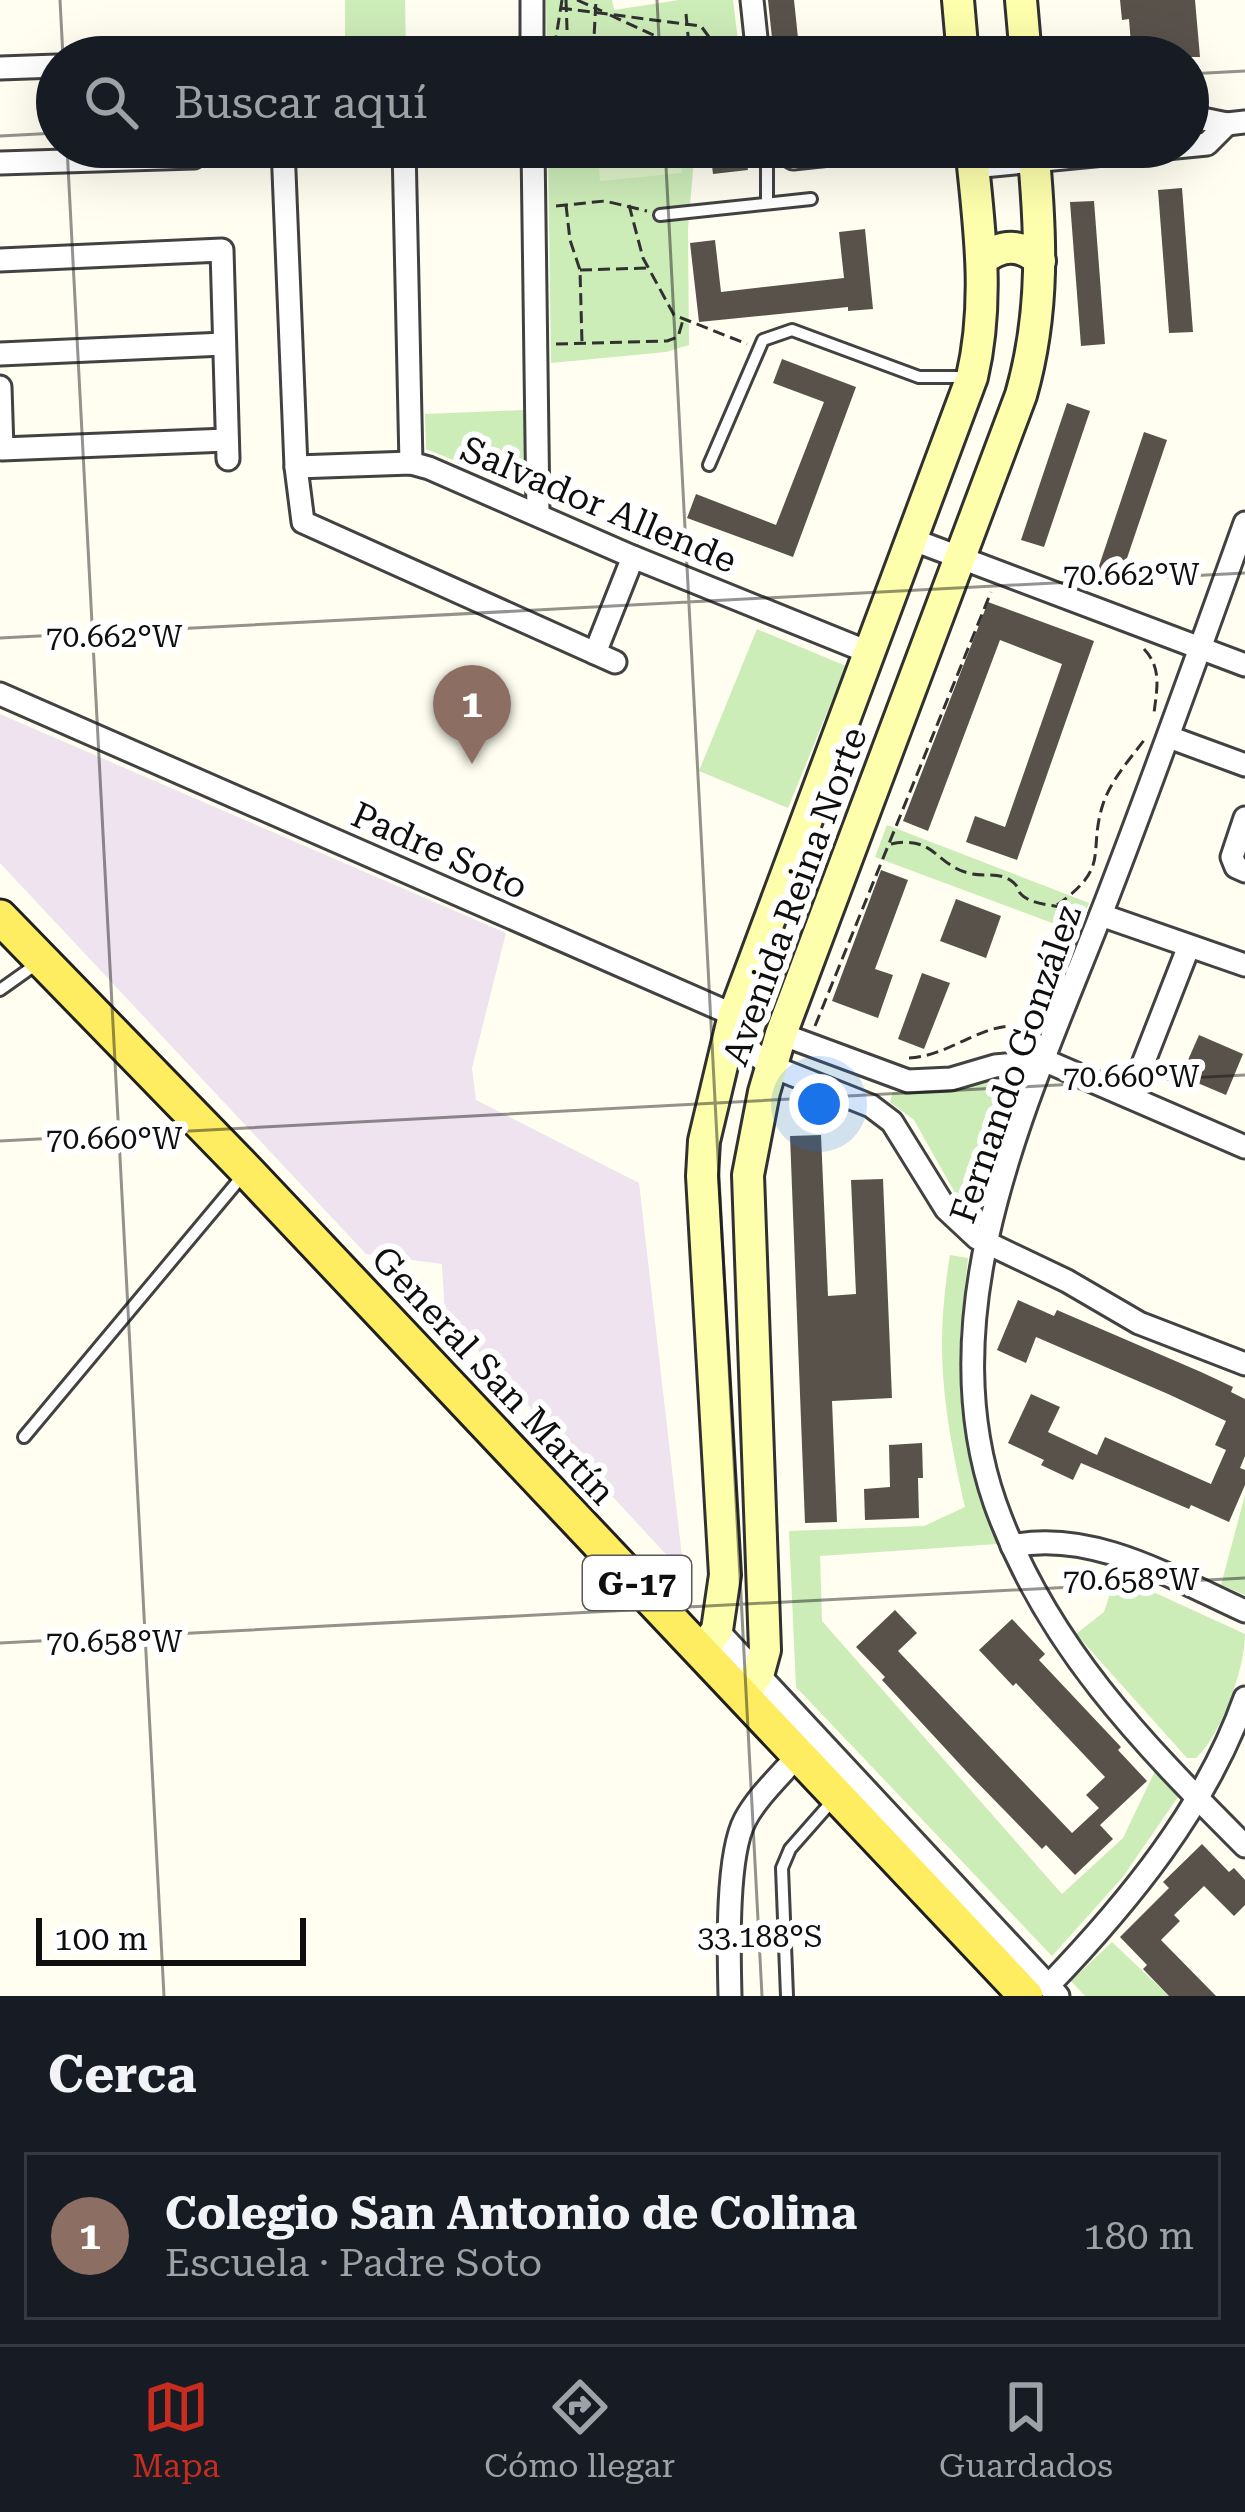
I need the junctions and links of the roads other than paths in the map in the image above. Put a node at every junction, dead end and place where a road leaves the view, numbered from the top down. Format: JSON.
{"nodes":[{"id":1,"x":532,"y":0,"type":"edge"},
{"id":2,"x":752,"y":0,"type":"edge"},
{"id":3,"x":958,"y":0,"type":"edge"},
{"id":4,"x":1021,"y":0,"type":"edge"},
{"id":5,"x":532,"y":36,"type":"edge"},
{"id":6,"x":756,"y":36,"type":"edge"},
{"id":7,"x":961,"y":36,"type":"edge"},
{"id":8,"x":1024,"y":36,"type":"edge"},
{"id":9,"x":36,"y":67,"type":"edge"},
{"id":10,"x":0,"y":68,"type":"edge"},
{"id":11,"x":1236,"y":123,"type":"edge"},
{"id":12,"x":1209,"y":143,"type":"edge"},
{"id":13,"x":36,"y":161,"type":"edge"},
{"id":14,"x":0,"y":163,"type":"edge"},
{"id":15,"x":284,"y":168,"type":"edge"},
{"id":16,"x":404,"y":168,"type":"edge"},
{"id":17,"x":533,"y":168,"type":"edge"},
{"id":18,"x":766,"y":168,"type":"edge"},
{"id":19,"x":973,"y":168,"type":"edge"},
{"id":20,"x":1034,"y":168,"type":"edge"},
{"id":21,"x":811,"y":199,"type":"dead end"},
{"id":22,"x":767,"y":203,"type":"junction"},
{"id":23,"x":660,"y":214,"type":"road end"},
{"id":24,"x":0,"y":260,"type":"edge"},
{"id":25,"x":982,"y":260,"type":"junction"},
{"id":26,"x":1040,"y":261,"type":"junction"},
{"id":27,"x":224,"y":344,"type":"junction"},
{"id":28,"x":0,"y":354,"type":"edge"},
{"id":29,"x":972,"y":377,"type":"junction"},
{"id":30,"x":0,"y":387,"type":"edge"},
{"id":31,"x":2,"y":449,"type":"edge"},
{"id":32,"x":411,"y":464,"type":"junction"},
{"id":33,"x":709,"y":465,"type":"dead end"},
{"id":34,"x":296,"y":466,"type":"junction"},
{"id":35,"x":538,"y":513,"type":"junction"},
{"id":36,"x":1245,"y":523,"type":"edge"},
{"id":37,"x":911,"y":539,"type":"junction"},
{"id":38,"x":633,"y":557,"type":"junction"},
{"id":39,"x":960,"y":559,"type":"junction"},
{"id":40,"x":1200,"y":649,"type":"junction"},
{"id":41,"x":868,"y":652,"type":"junction"},
{"id":42,"x":1245,"y":665,"type":"edge"},
{"id":43,"x":0,"y":694,"type":"edge"},
{"id":44,"x":1169,"y":737,"type":"junction"},
{"id":45,"x":1245,"y":765,"type":"edge"},
{"id":46,"x":1245,"y":818,"type":"edge"},
{"id":47,"x":1245,"y":872,"type":"edge"},
{"id":48,"x":1101,"y":915,"type":"junction"},
{"id":49,"x":0,"y":917,"type":"edge"},
{"id":50,"x":761,"y":941,"type":"junction"},
{"id":51,"x":1190,"y":946,"type":"junction"},
{"id":52,"x":40,"y":961,"type":"junction"},
{"id":53,"x":808,"y":962,"type":"junction"},
{"id":54,"x":1245,"y":965,"type":"edge"},
{"id":55,"x":0,"y":990,"type":"edge"},
{"id":56,"x":731,"y":1024,"type":"junction"},
{"id":57,"x":795,"y":1040,"type":"junction"},
{"id":58,"x":1046,"y":1061,"type":"junction"},
{"id":59,"x":771,"y":1066,"type":"junction"},
{"id":60,"x":1130,"y":1097,"type":"junction"},
{"id":61,"x":1245,"y":1148,"type":"edge"},
{"id":62,"x":247,"y":1171,"type":"junction"},
{"id":63,"x":987,"y":1243,"type":"junction"},
{"id":64,"x":1245,"y":1364,"type":"edge"},
{"id":65,"x":24,"y":1437,"type":"dead end"},
{"id":66,"x":1012,"y":1546,"type":"junction"},
{"id":67,"x":1245,"y":1611,"type":"edge"},
{"id":68,"x":709,"y":1641,"type":"junction"},
{"id":69,"x":750,"y":1684,"type":"junction"},
{"id":70,"x":1245,"y":1698,"type":"edge"},
{"id":71,"x":798,"y":1755,"type":"junction"},
{"id":72,"x":836,"y":1797,"type":"junction"},
{"id":73,"x":1197,"y":1798,"type":"junction"},
{"id":74,"x":1245,"y":1846,"type":"edge"},
{"id":75,"x":1044,"y":1993,"type":"edge"},
{"id":76,"x":730,"y":1996,"type":"edge"},
{"id":77,"x":787,"y":1996,"type":"edge"}],
"edges":[{"from":1,"to":5,"type":"street"},
{"from":2,"to":6,"type":"street"},
{"from":3,"to":7,"type":"street"},
{"from":4,"to":8,"type":"street"},
{"from":9,"to":10,"type":"street"},
{"from":11,"to":12,"type":"street"},
{"from":13,"to":14,"type":"street"},
{"from":15,"to":34,"type":"street"},
{"from":16,"to":32,"type":"street"},
{"from":17,"to":35,"type":"street"},
{"from":18,"to":22,"type":"lane"},
{"from":19,"to":25,"type":"street","name":"Avenida Reina Norte"},
{"from":20,"to":26,"type":"street","name":"Avenida Reina Norte"},
{"from":21,"to":22,"type":"lane"},
{"from":22,"to":23,"type":"lane"},
{"from":24,"to":27,"type":"street"},
{"from":25,"to":26,"type":"street"},
{"from":25,"to":29,"type":"street","name":"Avenida Reina Norte"},
{"from":26,"to":39,"type":"street","name":"Avenida Reina Norte"},
{"from":27,"to":28,"type":"street"},
{"from":27,"to":31,"type":"street"},
{"from":29,"to":33,"type":"lane"},
{"from":29,"to":37,"type":"street","name":"Avenida Reina Norte"},
{"from":30,"to":31,"type":"street"},
{"from":32,"to":34,"type":"street","name":"Salvador Allende"},
{"from":32,"to":35,"type":"street","name":"Salvador Allende"},
{"from":34,"to":38,"type":"street"},
{"from":35,"to":38,"type":"street","name":"Salvador Allende"},
{"from":36,"to":40,"type":"street","name":"Fernando González"},
{"from":37,"to":39,"type":"street"},
{"from":37,"to":41,"type":"street","name":"Avenida Reina Norte"},
{"from":38,"to":41,"type":"street","name":"Salvador Allende"},
{"from":39,"to":40,"type":"street"},
{"from":39,"to":53,"type":"street","name":"Avenida Reina Norte"},
{"from":40,"to":42,"type":"street"},
{"from":40,"to":44,"type":"street","name":"Fernando González"},
{"from":41,"to":50,"type":"street","name":"Avenida Reina Norte"},
{"from":43,"to":56,"type":"street","name":"Padre Soto"},
{"from":44,"to":45,"type":"street"},
{"from":44,"to":48,"type":"street","name":"Fernando González"},
{"from":46,"to":47,"type":"street"},
{"from":48,"to":51,"type":"street"},
{"from":48,"to":58,"type":"street","name":"Fernando González"},
{"from":49,"to":52,"type":"main road","name":"General San Martín","number":"G-17"},
{"from":50,"to":53,"type":"street"},
{"from":50,"to":56,"type":"street","name":"Avenida Reina Norte"},
{"from":51,"to":54,"type":"street"},
{"from":51,"to":60,"type":"street"},
{"from":52,"to":55,"type":"lane"},
{"from":52,"to":62,"type":"main road","name":"General San Martín","number":"G-17"},
{"from":53,"to":57,"type":"street","name":"Avenida Reina Norte"},
{"from":56,"to":57,"type":"street"},
{"from":56,"to":59,"type":"street","name":"Padre Soto"},
{"from":56,"to":68,"type":"street","name":"Avenida Reina Norte"},
{"from":57,"to":58,"type":"street"},
{"from":57,"to":59,"type":"street","name":"Avenida Reina Norte"},
{"from":58,"to":60,"type":"street"},
{"from":58,"to":63,"type":"street","name":"Fernando González"},
{"from":59,"to":63,"type":"street","name":"Padre Soto"},
{"from":59,"to":69,"type":"street","name":"Avenida Reina Norte"},
{"from":60,"to":61,"type":"street"},
{"from":62,"to":65,"type":"lane"},
{"from":62,"to":68,"type":"main road","name":"General San Martín","number":"G-17"},
{"from":63,"to":64,"type":"street","name":"Padre Soto"},
{"from":63,"to":66,"type":"street","name":"Fernando González"},
{"from":66,"to":67,"type":"street"},
{"from":66,"to":73,"type":"street","name":"Fernando González"},
{"from":68,"to":69,"type":"main road","name":"General San Martín","number":"G-17"},
{"from":69,"to":71,"type":"main road","name":"General San Martín","number":"G-17"},
{"from":69,"to":75,"type":"street","name":"General San Martín"},
{"from":70,"to":73,"type":"street"},
{"from":71,"to":72,"type":"main road","name":"General San Martín","number":"G-17"},
{"from":71,"to":76,"type":"street"},
{"from":72,"to":75,"type":"main road","name":"General San Martín","number":"G-17"},
{"from":72,"to":77,"type":"lane"},
{"from":73,"to":74,"type":"street","name":"Fernando González"},
{"from":73,"to":75,"type":"street"}]}
